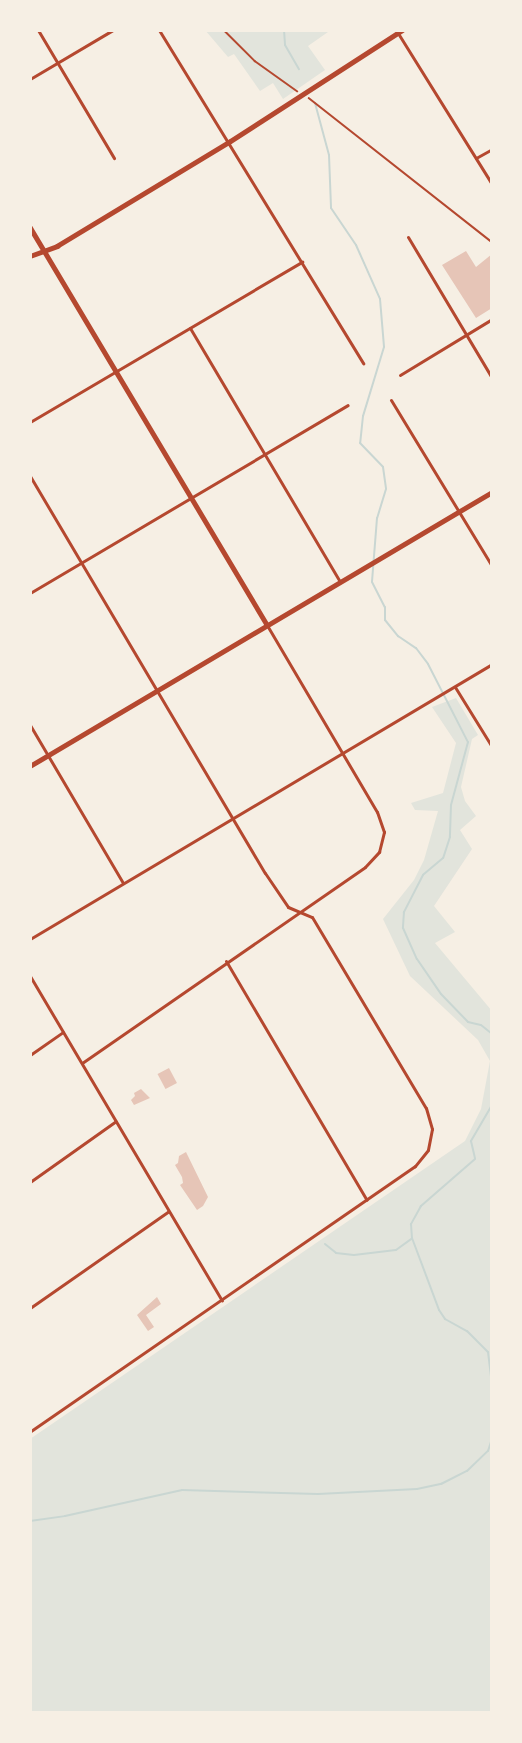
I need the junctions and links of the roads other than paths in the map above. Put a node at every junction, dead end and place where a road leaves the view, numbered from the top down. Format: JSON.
{"nodes":[{"id":1,"x":38,"y":30,"type":"edge"},
{"id":2,"x":113,"y":30,"type":"edge"},
{"id":3,"x":159,"y":30,"type":"edge"},
{"id":4,"x":398,"y":31,"type":"edge"},
{"id":5,"x":57,"y":63,"type":"junction"},
{"id":6,"x":30,"y":79,"type":"edge"},
{"id":7,"x":229,"y":142,"type":"junction"},
{"id":8,"x":492,"y":149,"type":"edge"},
{"id":9,"x":114,"y":158,"type":"dead end"},
{"id":10,"x":476,"y":158,"type":"junction"},
{"id":11,"x":492,"y":184,"type":"edge"},
{"id":12,"x":30,"y":227,"type":"edge"},
{"id":13,"x":408,"y":237,"type":"dead end"},
{"id":14,"x":44,"y":251,"type":"junction"},
{"id":15,"x":30,"y":256,"type":"edge"},
{"id":16,"x":302,"y":262,"type":"junction"},
{"id":17,"x":492,"y":319,"type":"edge"},
{"id":18,"x":190,"y":328,"type":"junction"},
{"id":19,"x":466,"y":335,"type":"junction"},
{"id":20,"x":363,"y":363,"type":"dead end"},
{"id":21,"x":117,"y":371,"type":"junction"},
{"id":22,"x":399,"y":375,"type":"dead end"},
{"id":23,"x":492,"y":378,"type":"edge"},
{"id":24,"x":391,"y":400,"type":"dead end"},
{"id":25,"x":348,"y":405,"type":"dead end"},
{"id":26,"x":30,"y":422,"type":"edge"},
{"id":27,"x":264,"y":455,"type":"junction"},
{"id":28,"x":30,"y":476,"type":"edge"},
{"id":29,"x":492,"y":492,"type":"edge"},
{"id":30,"x":192,"y":498,"type":"junction"},
{"id":31,"x":458,"y":512,"type":"junction"},
{"id":32,"x":81,"y":563,"type":"junction"},
{"id":33,"x":492,"y":567,"type":"edge"},
{"id":34,"x":340,"y":582,"type":"junction"},
{"id":35,"x":30,"y":593,"type":"edge"},
{"id":36,"x":267,"y":625,"type":"junction"},
{"id":37,"x":492,"y":664,"type":"edge"},
{"id":38,"x":455,"y":687,"type":"junction"},
{"id":39,"x":157,"y":691,"type":"junction"},
{"id":40,"x":30,"y":725,"type":"edge"},
{"id":41,"x":492,"y":747,"type":"edge"},
{"id":42,"x":343,"y":754,"type":"junction"},
{"id":43,"x":48,"y":756,"type":"junction"},
{"id":44,"x":30,"y":766,"type":"edge"},
{"id":45,"x":233,"y":818,"type":"junction"},
{"id":46,"x":123,"y":883,"type":"junction"},
{"id":47,"x":302,"y":910,"type":"junction"},
{"id":48,"x":30,"y":939,"type":"edge"},
{"id":49,"x":226,"y":961,"type":"junction"},
{"id":50,"x":30,"y":976,"type":"edge"},
{"id":51,"x":63,"y":1032,"type":"junction"},
{"id":52,"x":30,"y":1055,"type":"edge"},
{"id":53,"x":82,"y":1063,"type":"junction"},
{"id":54,"x":116,"y":1121,"type":"junction"},
{"id":55,"x":30,"y":1182,"type":"edge"},
{"id":56,"x":367,"y":1200,"type":"junction"},
{"id":57,"x":169,"y":1211,"type":"junction"},
{"id":58,"x":222,"y":1301,"type":"junction"},
{"id":59,"x":30,"y":1308,"type":"edge"},
{"id":60,"x":30,"y":1432,"type":"edge"}],
"edges":[{"from":1,"to":5,"type":"street"},
{"from":2,"to":5,"type":"street"},
{"from":3,"to":7,"type":"street"},
{"from":4,"to":7,"type":"street"},
{"from":4,"to":10,"type":"street"},
{"from":5,"to":6,"type":"street"},
{"from":5,"to":9,"type":"street"},
{"from":7,"to":14,"type":"street"},
{"from":7,"to":16,"type":"street"},
{"from":8,"to":10,"type":"street"},
{"from":10,"to":11,"type":"street"},
{"from":12,"to":14,"type":"street"},
{"from":13,"to":19,"type":"street"},
{"from":14,"to":15,"type":"street"},
{"from":14,"to":21,"type":"street"},
{"from":16,"to":18,"type":"street"},
{"from":16,"to":20,"type":"street"},
{"from":17,"to":19,"type":"street"},
{"from":18,"to":21,"type":"street"},
{"from":18,"to":27,"type":"street"},
{"from":19,"to":22,"type":"street"},
{"from":19,"to":23,"type":"street"},
{"from":21,"to":26,"type":"street"},
{"from":21,"to":30,"type":"street"},
{"from":24,"to":31,"type":"street"},
{"from":25,"to":27,"type":"street"},
{"from":27,"to":30,"type":"street"},
{"from":27,"to":34,"type":"street"},
{"from":28,"to":32,"type":"street"},
{"from":29,"to":31,"type":"street"},
{"from":30,"to":32,"type":"street"},
{"from":30,"to":36,"type":"street"},
{"from":31,"to":33,"type":"street"},
{"from":31,"to":34,"type":"street"},
{"from":32,"to":35,"type":"street"},
{"from":32,"to":39,"type":"street"},
{"from":34,"to":36,"type":"street"},
{"from":36,"to":39,"type":"street"},
{"from":36,"to":42,"type":"street"},
{"from":37,"to":38,"type":"street"},
{"from":38,"to":41,"type":"street"},
{"from":38,"to":42,"type":"street"},
{"from":39,"to":43,"type":"street"},
{"from":39,"to":45,"type":"street"},
{"from":40,"to":43,"type":"street"},
{"from":42,"to":45,"type":"street"},
{"from":42,"to":47,"type":"street"},
{"from":43,"to":44,"type":"street"},
{"from":43,"to":46,"type":"street"},
{"from":45,"to":46,"type":"street"},
{"from":45,"to":47,"type":"street"},
{"from":46,"to":48,"type":"street"},
{"from":47,"to":49,"type":"street"},
{"from":47,"to":56,"type":"street"},
{"from":49,"to":53,"type":"street"},
{"from":49,"to":56,"type":"street"},
{"from":50,"to":51,"type":"street"},
{"from":51,"to":52,"type":"street"},
{"from":51,"to":53,"type":"street"},
{"from":53,"to":54,"type":"street"},
{"from":54,"to":55,"type":"street"},
{"from":54,"to":57,"type":"street"},
{"from":56,"to":58,"type":"street"},
{"from":57,"to":58,"type":"street"},
{"from":57,"to":59,"type":"street"},
{"from":58,"to":60,"type":"street"}]}
